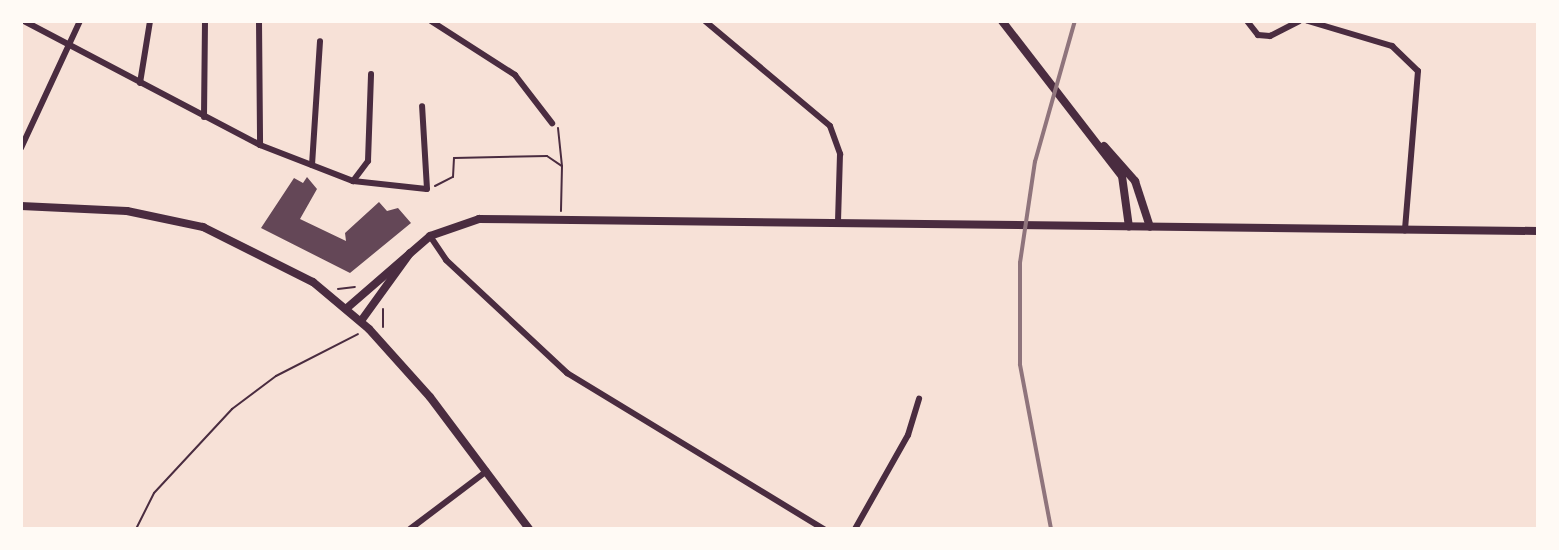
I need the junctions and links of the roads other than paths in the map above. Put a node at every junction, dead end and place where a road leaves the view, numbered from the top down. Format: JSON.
{"nodes":[{"id":1,"x":24,"y":21,"type":"edge"},
{"id":2,"x":80,"y":21,"type":"edge"},
{"id":3,"x":149,"y":21,"type":"edge"},
{"id":4,"x":205,"y":21,"type":"edge"},
{"id":5,"x":259,"y":21,"type":"edge"},
{"id":6,"x":431,"y":21,"type":"edge"},
{"id":7,"x":705,"y":21,"type":"edge"},
{"id":8,"x":1002,"y":21,"type":"edge"},
{"id":9,"x":1247,"y":21,"type":"edge"},
{"id":10,"x":1299,"y":21,"type":"edge"},
{"id":11,"x":1308,"y":21,"type":"edge"},
{"id":12,"x":320,"y":41,"type":"dead end"},
{"id":13,"x":72,"y":46,"type":"junction"},
{"id":14,"x":371,"y":74,"type":"dead end"},
{"id":15,"x":140,"y":83,"type":"junction"},
{"id":16,"x":422,"y":106,"type":"dead end"},
{"id":17,"x":204,"y":117,"type":"junction"},
{"id":18,"x":552,"y":123,"type":"road end"},
{"id":19,"x":1093,"y":139,"type":"junction"},
{"id":20,"x":260,"y":145,"type":"junction"},
{"id":21,"x":21,"y":146,"type":"edge"},
{"id":22,"x":312,"y":166,"type":"junction"},
{"id":23,"x":354,"y":181,"type":"junction"},
{"id":24,"x":21,"y":206,"type":"edge"},
{"id":25,"x":838,"y":223,"type":"junction"},
{"id":26,"x":1129,"y":227,"type":"junction"},
{"id":27,"x":1150,"y":228,"type":"junction"},
{"id":28,"x":1405,"y":230,"type":"junction"},
{"id":29,"x":1538,"y":231,"type":"edge"},
{"id":30,"x":430,"y":236,"type":"junction"},
{"id":31,"x":410,"y":253,"type":"junction"},
{"id":32,"x":347,"y":308,"type":"junction"},
{"id":33,"x":360,"y":321,"type":"junction"},
{"id":34,"x":919,"y":399,"type":"dead end"},
{"id":35,"x":488,"y":471,"type":"junction"},
{"id":36,"x":411,"y":529,"type":"edge"},
{"id":37,"x":528,"y":529,"type":"edge"},
{"id":38,"x":824,"y":529,"type":"edge"},
{"id":39,"x":855,"y":529,"type":"edge"}],
"edges":[{"from":1,"to":13,"type":"street"},
{"from":2,"to":13,"type":"street"},
{"from":3,"to":15,"type":"street"},
{"from":4,"to":17,"type":"street"},
{"from":5,"to":20,"type":"street"},
{"from":6,"to":18,"type":"street"},
{"from":7,"to":25,"type":"street"},
{"from":8,"to":19,"type":"street"},
{"from":9,"to":10,"type":"street"},
{"from":11,"to":28,"type":"street"},
{"from":12,"to":22,"type":"street"},
{"from":13,"to":15,"type":"street"},
{"from":13,"to":21,"type":"street"},
{"from":14,"to":23,"type":"street"},
{"from":15,"to":17,"type":"street"},
{"from":16,"to":23,"type":"street"},
{"from":17,"to":20,"type":"street"},
{"from":19,"to":26,"type":"street"},
{"from":19,"to":27,"type":"street"},
{"from":20,"to":22,"type":"street"},
{"from":22,"to":23,"type":"street"},
{"from":24,"to":32,"type":"street"},
{"from":25,"to":26,"type":"street"},
{"from":25,"to":30,"type":"street"},
{"from":26,"to":27,"type":"street"},
{"from":27,"to":28,"type":"street"},
{"from":28,"to":29,"type":"street"},
{"from":30,"to":31,"type":"street"},
{"from":30,"to":38,"type":"street"},
{"from":31,"to":32,"type":"street"},
{"from":31,"to":33,"type":"street"},
{"from":32,"to":33,"type":"street"},
{"from":33,"to":35,"type":"street"},
{"from":34,"to":39,"type":"street"},
{"from":35,"to":36,"type":"street"},
{"from":35,"to":37,"type":"street"}]}
